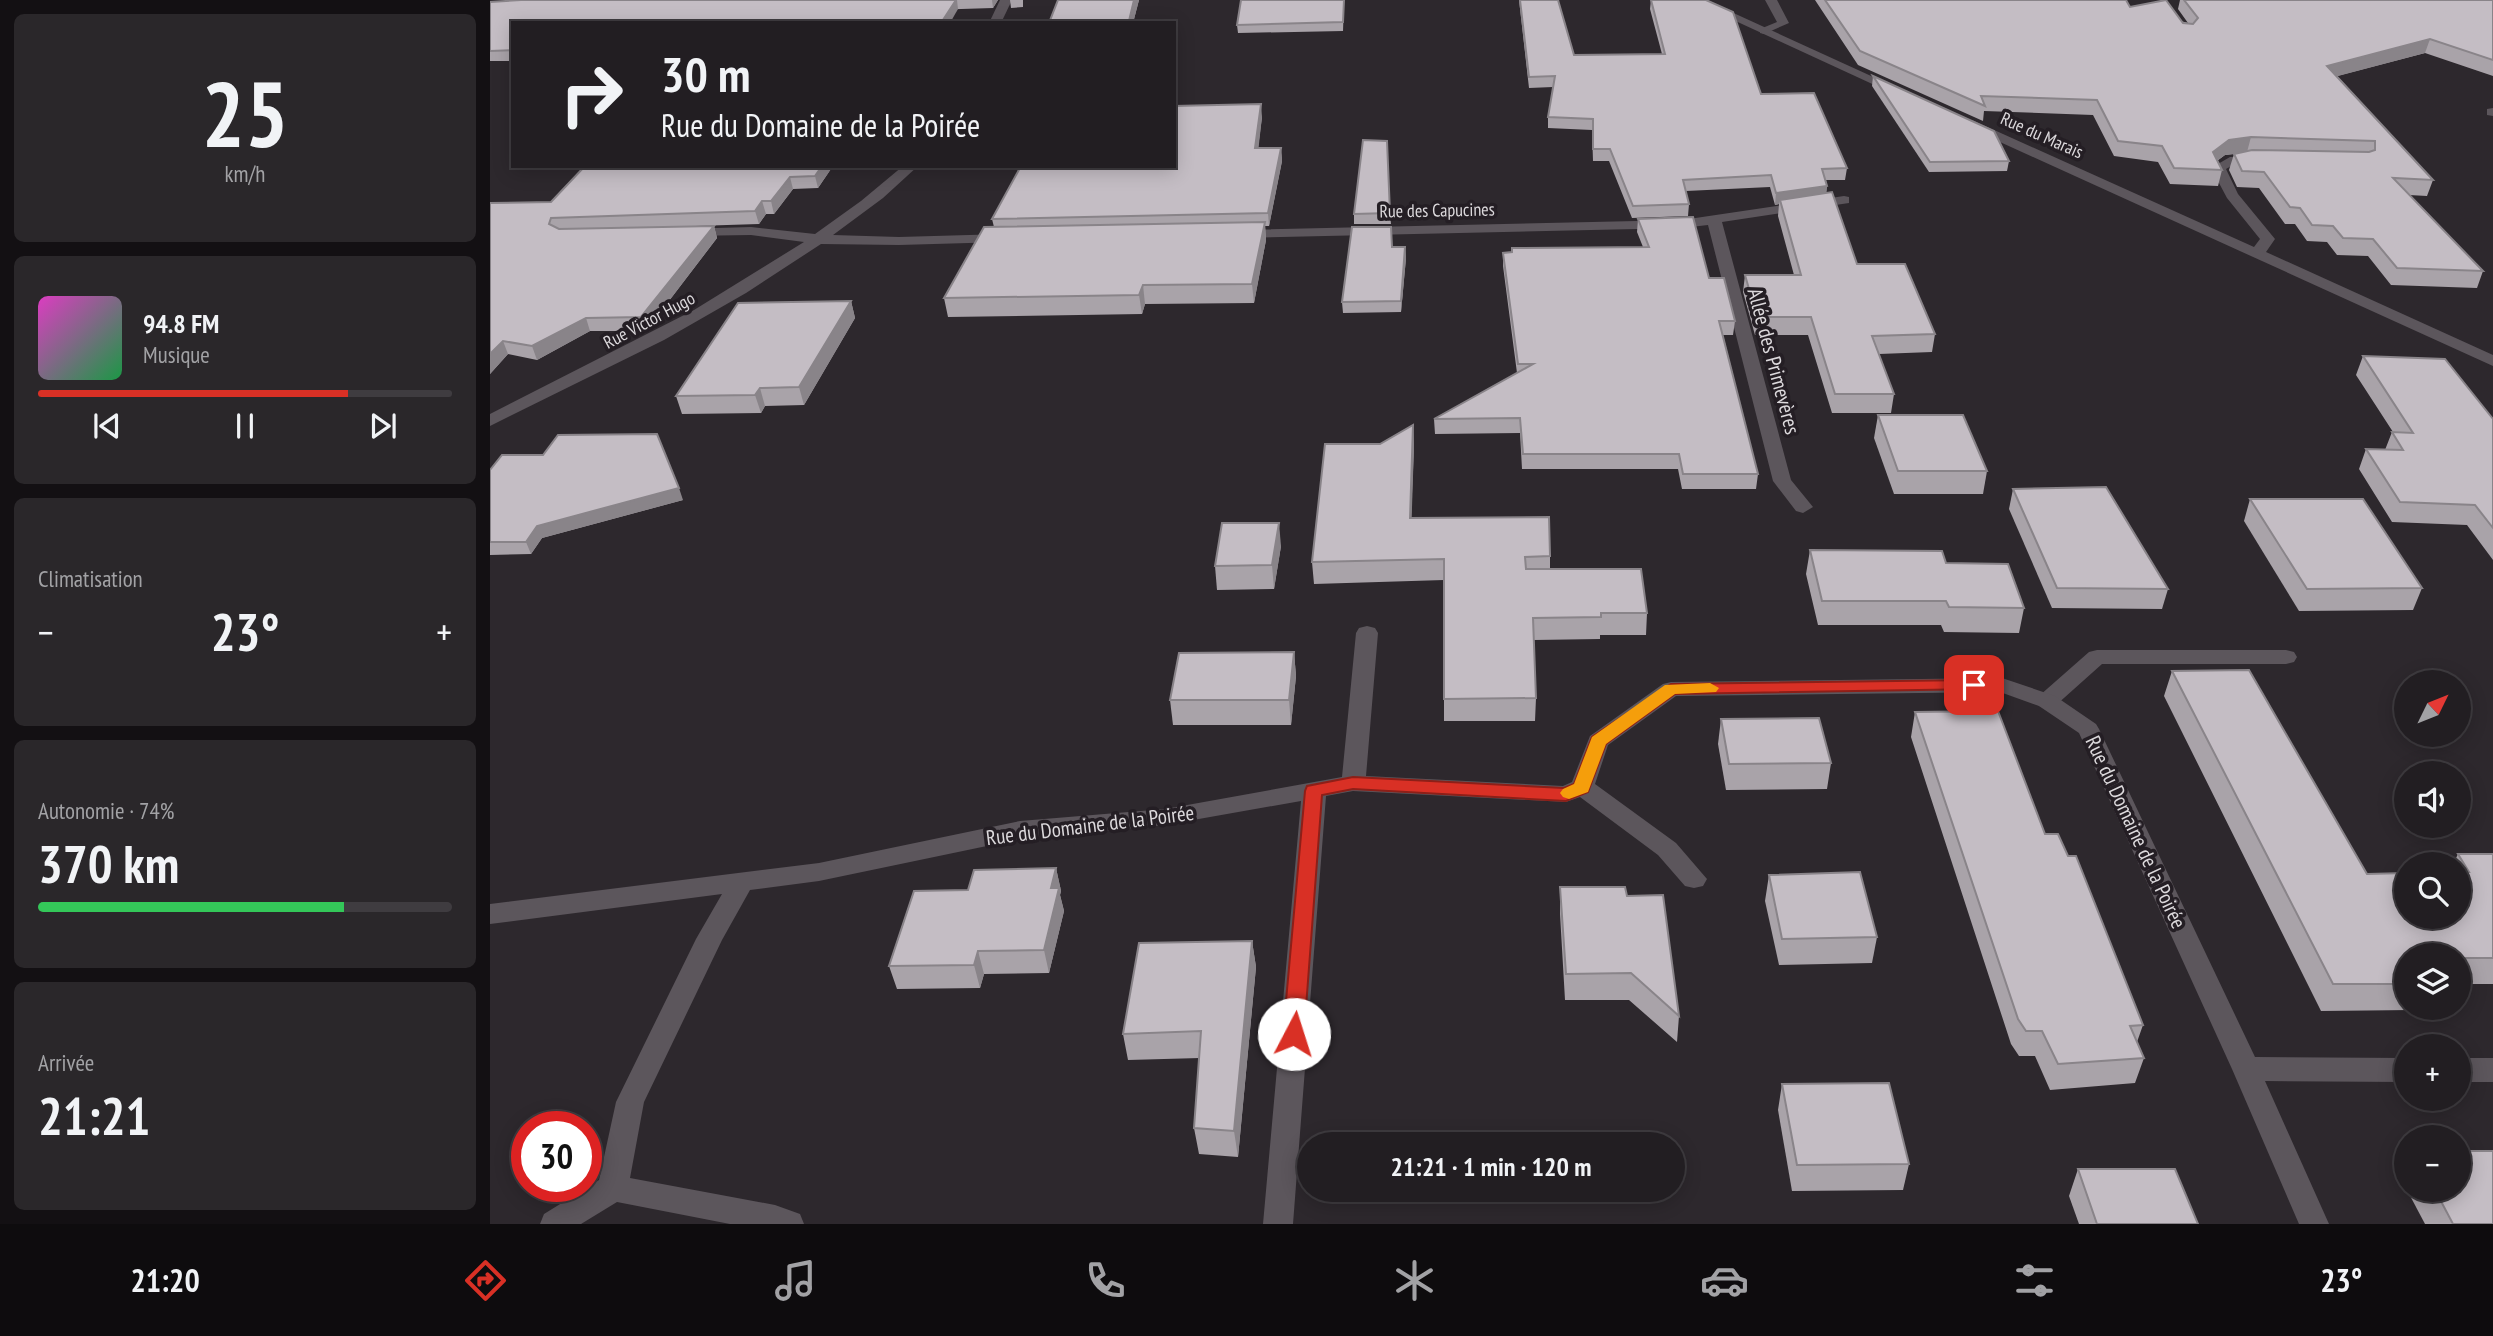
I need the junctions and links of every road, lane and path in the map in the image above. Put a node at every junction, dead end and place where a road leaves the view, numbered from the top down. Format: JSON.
{"nodes":[{"id":1,"x":1006,"y":0,"type":"edge"},
{"id":2,"x":1696,"y":0,"type":"edge"},
{"id":3,"x":1771,"y":0,"type":"edge"},
{"id":4,"x":996,"y":21,"type":"edge"},
{"id":5,"x":1764,"y":31,"type":"junction"},
{"id":6,"x":1913,"y":98,"type":"edge"},
{"id":7,"x":1963,"y":120,"type":"edge"},
{"id":8,"x":2273,"y":159,"type":"edge"},
{"id":9,"x":909,"y":168,"type":"edge"},
{"id":10,"x":1844,"y":200,"type":"dead end"},
{"id":11,"x":1714,"y":221,"type":"junction"},
{"id":12,"x":670,"y":233,"type":"edge"},
{"id":13,"x":1221,"y":234,"type":"edge"},
{"id":14,"x":1025,"y":238,"type":"edge"},
{"id":15,"x":818,"y":239,"type":"junction"},
{"id":16,"x":2258,"y":252,"type":"junction"},
{"id":17,"x":2493,"y":361,"type":"edge"},
{"id":18,"x":490,"y":421,"type":"edge"},
{"id":19,"x":1803,"y":507,"type":"dead end"},
{"id":20,"x":1367,"y":633,"type":"dead end"},
{"id":21,"x":2286,"y":657,"type":"dead end"},
{"id":22,"x":2048,"y":701,"type":"junction"},
{"id":23,"x":1353,"y":783,"type":"junction"},
{"id":24,"x":1582,"y":787,"type":"junction"},
{"id":25,"x":1314,"y":791,"type":"junction"},
{"id":26,"x":1694,"y":879,"type":"dead end"},
{"id":27,"x":742,"y":881,"type":"junction"},
{"id":28,"x":490,"y":914,"type":"edge"},
{"id":29,"x":2246,"y":1069,"type":"junction"},
{"id":30,"x":2394,"y":1070,"type":"edge"},
{"id":31,"x":2471,"y":1070,"type":"edge"},
{"id":32,"x":2493,"y":1070,"type":"edge"},
{"id":33,"x":614,"y":1188,"type":"junction"},
{"id":34,"x":555,"y":1224,"type":"edge"},
{"id":35,"x":789,"y":1224,"type":"edge"},
{"id":36,"x":1278,"y":1224,"type":"edge"},
{"id":37,"x":2314,"y":1224,"type":"edge"}],
"edges":[{"from":1,"to":4,"type":"street"},
{"from":2,"to":5,"type":"street"},
{"from":3,"to":5,"type":"street"},
{"from":5,"to":6,"type":"street"},
{"from":7,"to":16,"type":"street","name":"Rue du Marais"},
{"from":8,"to":16,"type":"street"},
{"from":9,"to":15,"type":"street","name":"Rue Victor Hugo"},
{"from":10,"to":11,"type":"street","name":"Rue des Capucines"},
{"from":11,"to":13,"type":"street","name":"Rue des Capucines"},
{"from":11,"to":19,"type":"street","name":"Allée des Primevères"},
{"from":12,"to":15,"type":"street"},
{"from":14,"to":15,"type":"street"},
{"from":15,"to":18,"type":"street","name":"Rue Victor Hugo"},
{"from":16,"to":17,"type":"street","name":"Rue du Marais"},
{"from":20,"to":23,"type":"street"},
{"from":21,"to":22,"type":"street"},
{"from":22,"to":24,"type":"street","name":"Rue du Domaine de la Poirée"},
{"from":22,"to":29,"type":"street","name":"Rue du Domaine de la Poirée"},
{"from":23,"to":24,"type":"street","name":"Rue du Domaine de la Poirée"},
{"from":23,"to":25,"type":"street","name":"Rue du Domaine de la Poirée"},
{"from":24,"to":26,"type":"street"},
{"from":25,"to":27,"type":"street","name":"Rue du Domaine de la Poirée"},
{"from":25,"to":36,"type":"street"},
{"from":27,"to":28,"type":"street","name":"Rue du Domaine de la Poirée"},
{"from":27,"to":33,"type":"street"},
{"from":29,"to":30,"type":"street"},
{"from":29,"to":37,"type":"street","name":"Rue du Domaine de la Poirée"},
{"from":31,"to":32,"type":"street"},
{"from":33,"to":34,"type":"street"},
{"from":33,"to":35,"type":"street"}]}
